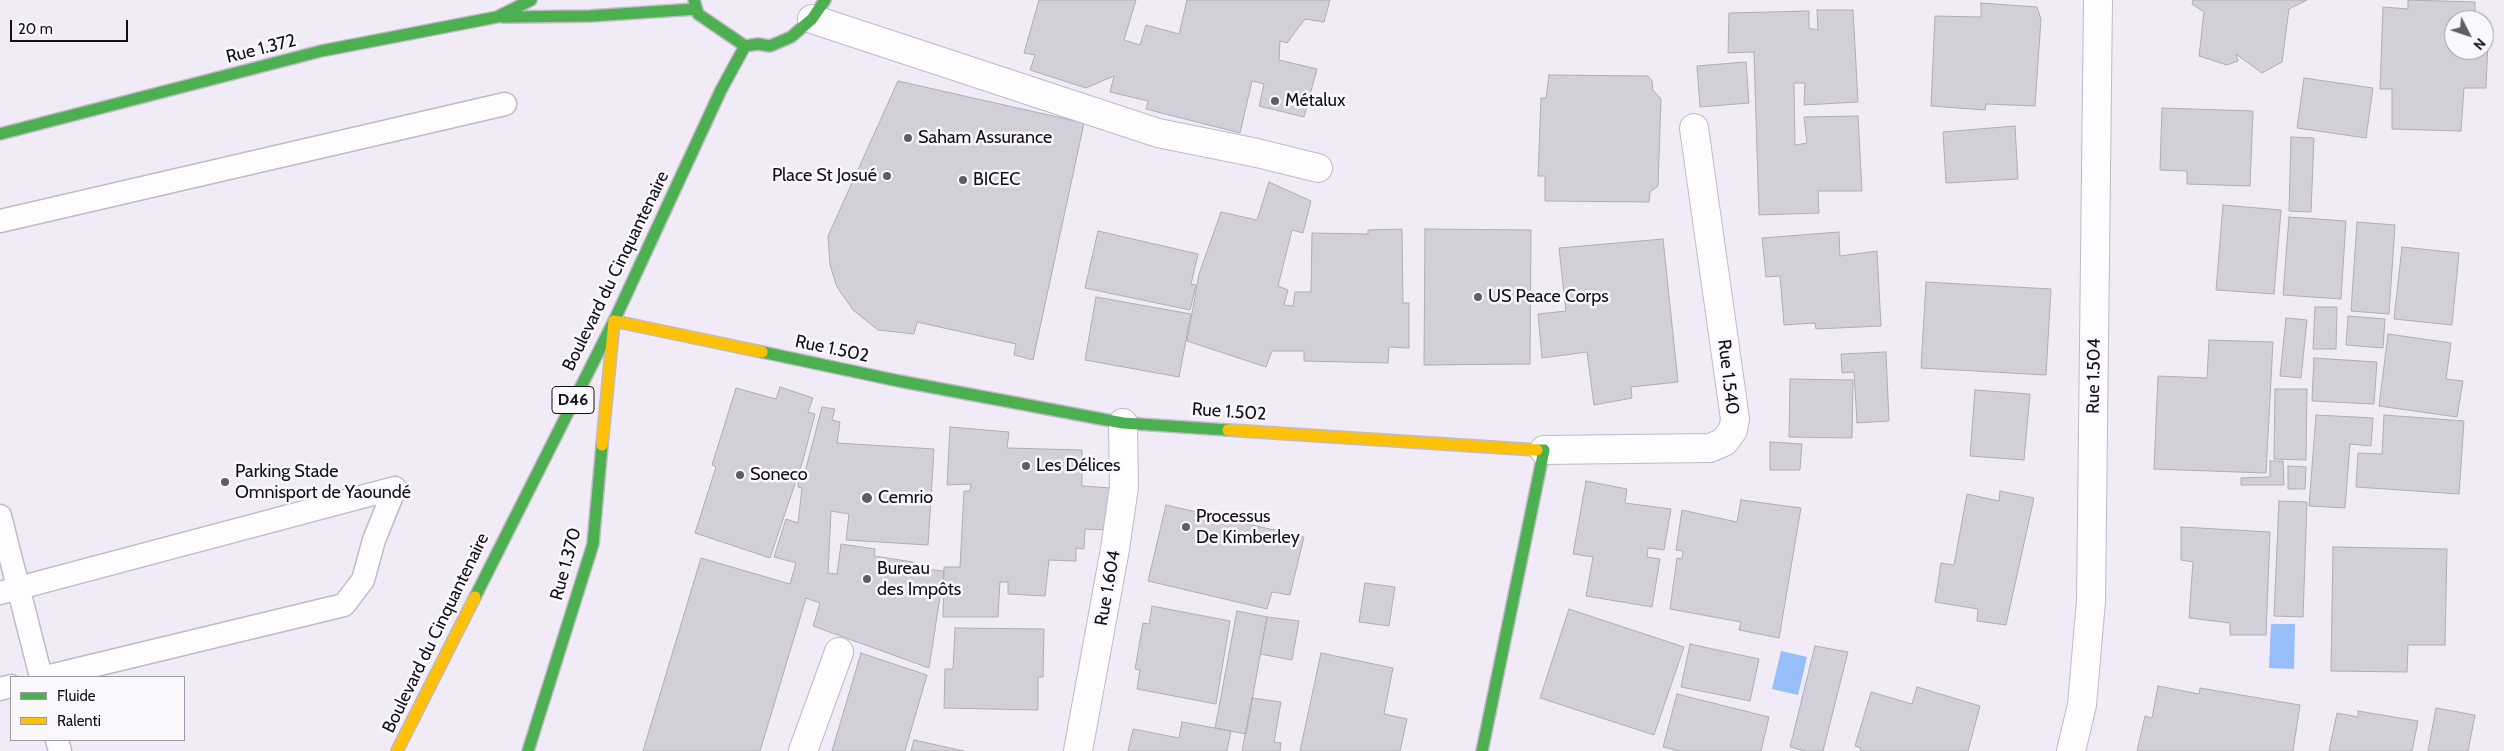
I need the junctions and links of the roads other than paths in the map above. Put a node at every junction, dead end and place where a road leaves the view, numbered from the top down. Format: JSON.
{"nodes":[{"id":1,"x":531,"y":0,"type":"edge"},
{"id":2,"x":2098,"y":0,"type":"edge"},
{"id":3,"x":695,"y":4,"type":"edge"},
{"id":4,"x":819,"y":9,"type":"edge"},
{"id":5,"x":497,"y":16,"type":"junction"},
{"id":6,"x":745,"y":46,"type":"junction"},
{"id":7,"x":505,"y":104,"type":"dead end"},
{"id":8,"x":1694,"y":128,"type":"dead end"},
{"id":9,"x":0,"y":134,"type":"edge"},
{"id":10,"x":1318,"y":168,"type":"dead end"},
{"id":11,"x":0,"y":221,"type":"edge"},
{"id":12,"x":614,"y":321,"type":"junction"},
{"id":13,"x":1122,"y":423,"type":"junction"},
{"id":14,"x":1544,"y":450,"type":"junction"},
{"id":15,"x":0,"y":516,"type":"edge"},
{"id":16,"x":9,"y":591,"type":"edge"},
{"id":17,"x":838,"y":652,"type":"dead end"},
{"id":18,"x":41,"y":676,"type":"edge"},
{"id":19,"x":50,"y":676,"type":"edge"},
{"id":20,"x":397,"y":751,"type":"edge"},
{"id":21,"x":528,"y":751,"type":"edge"},
{"id":22,"x":803,"y":751,"type":"edge"},
{"id":23,"x":1078,"y":751,"type":"edge"},
{"id":24,"x":1482,"y":751,"type":"edge"},
{"id":25,"x":2072,"y":751,"type":"edge"}],
"edges":[{"from":1,"to":5,"type":"main road","name":"Rue 1.372"},
{"from":2,"to":25,"type":"street","name":"Rue 1.504"},
{"from":3,"to":5,"type":"main road"},
{"from":3,"to":6,"type":"main road"},
{"from":4,"to":6,"type":"main road"},
{"from":4,"to":10,"type":"street"},
{"from":5,"to":9,"type":"main road","name":"Rue 1.372"},
{"from":6,"to":12,"type":"main road","name":"Boulevard du Cinquantenaire","number":"D46"},
{"from":7,"to":11,"type":"lane"},
{"from":8,"to":14,"type":"street","name":"Rue 1.540"},
{"from":12,"to":13,"type":"main road","name":"Rue 1.502"},
{"from":12,"to":20,"type":"main road","name":"Boulevard du Cinquantenaire","number":"D46"},
{"from":12,"to":21,"type":"main road","name":"Rue 1.370"},
{"from":13,"to":14,"type":"main road","name":"Rue 1.502"},
{"from":13,"to":23,"type":"street","name":"Rue 1.604"},
{"from":14,"to":24,"type":"main road"},
{"from":15,"to":16,"type":"lane"},
{"from":16,"to":18,"type":"lane"},
{"from":16,"to":19,"type":"lane"},
{"from":17,"to":22,"type":"street"}]}
